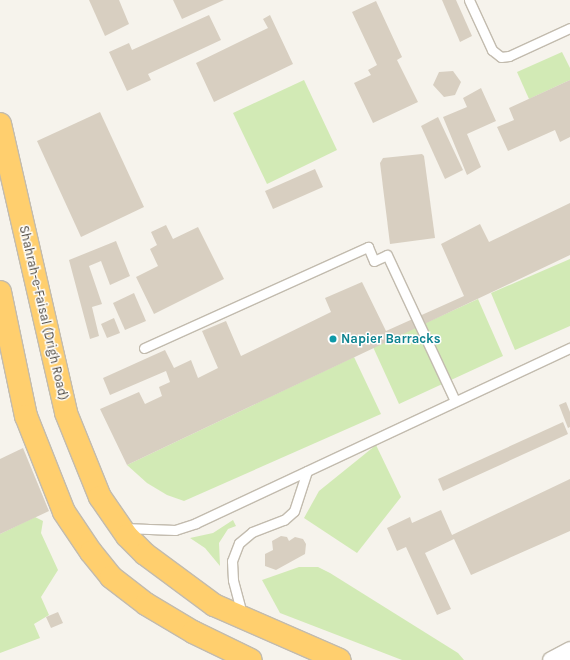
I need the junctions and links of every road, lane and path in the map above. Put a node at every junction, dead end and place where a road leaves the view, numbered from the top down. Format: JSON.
{"nodes":[{"id":1,"x":469,"y":0,"type":"edge"},
{"id":2,"x":570,"y":28,"type":"edge"},
{"id":3,"x":0,"y":124,"type":"edge"},
{"id":4,"x":0,"y":292,"type":"edge"},
{"id":5,"x":144,"y":348,"type":"dead end"},
{"id":6,"x":570,"y":348,"type":"edge"},
{"id":7,"x":454,"y":401,"type":"junction"},
{"id":8,"x":307,"y":471,"type":"junction"},
{"id":9,"x":121,"y":527,"type":"junction"},
{"id":10,"x":242,"y":617,"type":"junction"},
{"id":11,"x":570,"y":650,"type":"edge"},
{"id":12,"x":251,"y":660,"type":"edge"},
{"id":13,"x":340,"y":660,"type":"edge"},
{"id":14,"x":551,"y":660,"type":"edge"}],
"edges":[{"from":1,"to":2,"type":"lane"},
{"from":3,"to":9,"type":"highway","name":"Shahrah-e-Faisal (Drigh Road)"},
{"from":4,"to":12,"type":"highway"},
{"from":5,"to":7,"type":"lane"},
{"from":6,"to":7,"type":"lane"},
{"from":7,"to":8,"type":"lane"},
{"from":8,"to":9,"type":"lane"},
{"from":8,"to":10,"type":"lane"},
{"from":9,"to":10,"type":"highway","name":"Shahrah-e-Faisal (Drigh Road)"},
{"from":10,"to":13,"type":"highway","name":"Shahrah-e-Faisal (Drigh Road)"},
{"from":11,"to":14,"type":"street"}]}
